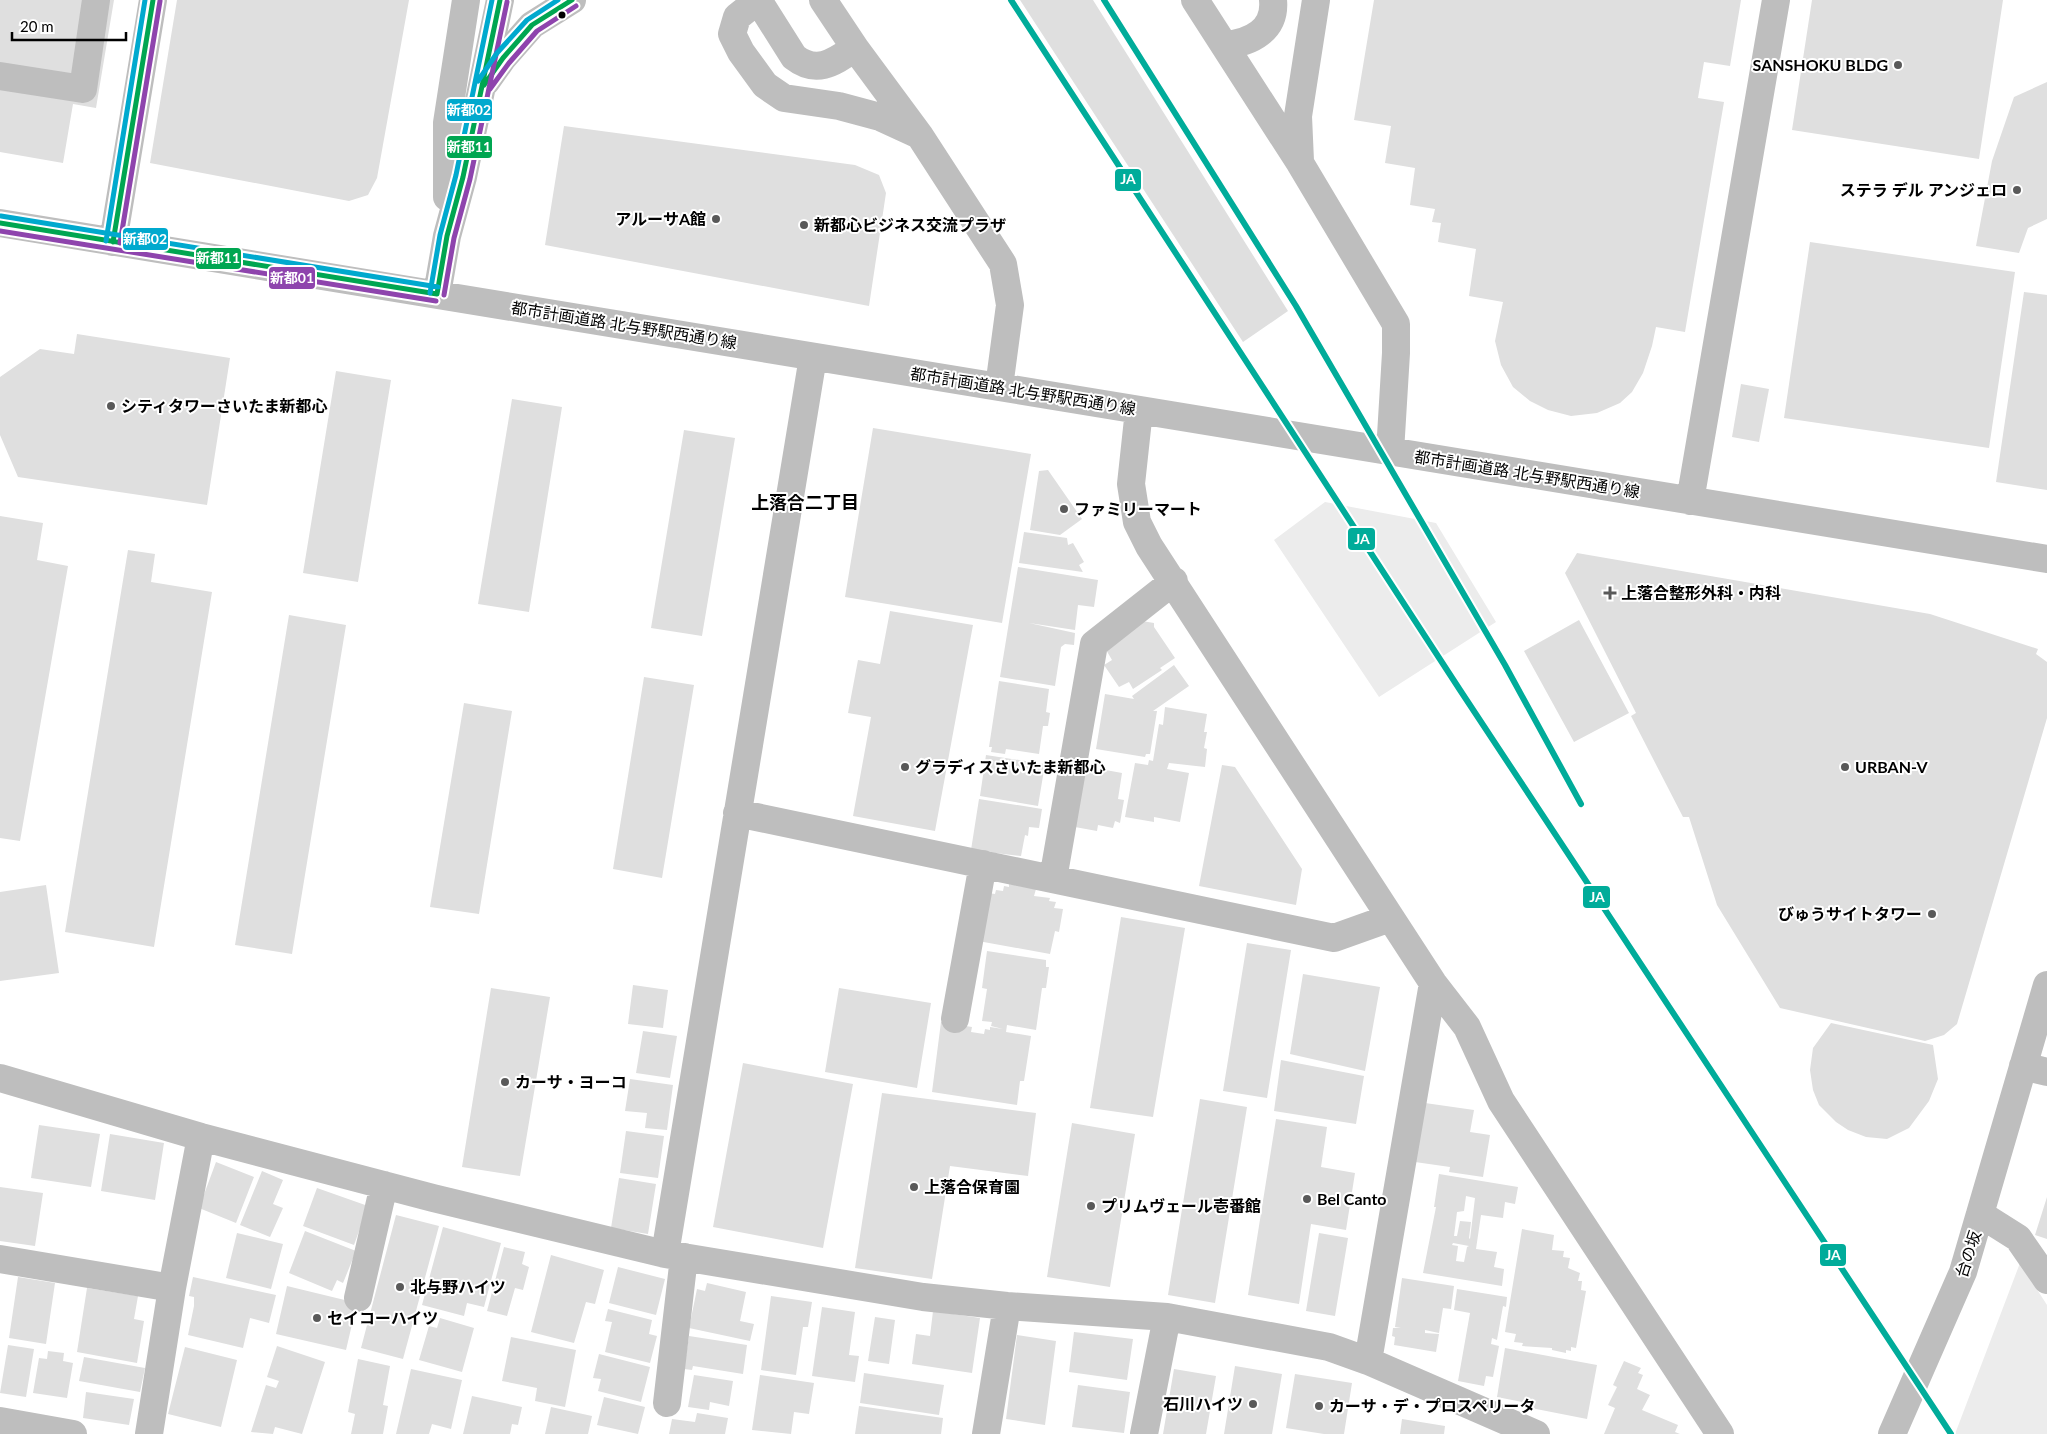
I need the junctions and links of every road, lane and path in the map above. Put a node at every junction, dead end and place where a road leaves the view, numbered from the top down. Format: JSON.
{"nodes":[{"id":1,"x":96,"y":0,"type":"edge"},
{"id":2,"x":152,"y":0,"type":"edge"},
{"id":3,"x":466,"y":0,"type":"edge"},
{"id":4,"x":500,"y":0,"type":"edge"},
{"id":5,"x":572,"y":0,"type":"edge"},
{"id":6,"x":758,"y":0,"type":"edge"},
{"id":7,"x":823,"y":0,"type":"edge"},
{"id":8,"x":1195,"y":0,"type":"edge"},
{"id":9,"x":1273,"y":0,"type":"edge"},
{"id":10,"x":1316,"y":0,"type":"edge"},
{"id":11,"x":1776,"y":0,"type":"edge"},
{"id":12,"x":1224,"y":45,"type":"junction"},
{"id":13,"x":855,"y":48,"type":"junction"},
{"id":14,"x":0,"y":76,"type":"edge"},
{"id":15,"x":481,"y":89,"type":"junction"},
{"id":16,"x":920,"y":136,"type":"junction"},
{"id":17,"x":1300,"y":163,"type":"junction"},
{"id":18,"x":0,"y":223,"type":"edge"},
{"id":19,"x":447,"y":236,"type":"junction"},
{"id":20,"x":113,"y":242,"type":"junction"},
{"id":21,"x":437,"y":294,"type":"junction"},
{"id":22,"x":813,"y":356,"type":"junction"},
{"id":23,"x":999,"y":387,"type":"junction"},
{"id":24,"x":1139,"y":410,"type":"junction"},
{"id":25,"x":1390,"y":452,"type":"junction"},
{"id":26,"x":1690,"y":501,"type":"junction"},
{"id":27,"x":2047,"y":560,"type":"edge"},
{"id":28,"x":1174,"y":581,"type":"junction"},
{"id":29,"x":736,"y":813,"type":"junction"},
{"id":30,"x":983,"y":864,"type":"junction"},
{"id":31,"x":1053,"y":879,"type":"junction"},
{"id":32,"x":1390,"y":918,"type":"junction"},
{"id":33,"x":1433,"y":983,"type":"junction"},
{"id":34,"x":2047,"y":985,"type":"edge"},
{"id":35,"x":955,"y":1019,"type":"dead end"},
{"id":36,"x":2035,"y":1069,"type":"edge"},
{"id":37,"x":0,"y":1078,"type":"edge"},
{"id":38,"x":201,"y":1137,"type":"junction"},
{"id":39,"x":384,"y":1185,"type":"junction"},
{"id":40,"x":1980,"y":1214,"type":"junction"},
{"id":41,"x":674,"y":1256,"type":"junction"},
{"id":42,"x":0,"y":1259,"type":"edge"},
{"id":43,"x":2047,"y":1280,"type":"edge"},
{"id":44,"x":172,"y":1288,"type":"junction"},
{"id":45,"x":358,"y":1298,"type":"dead end"},
{"id":46,"x":1007,"y":1306,"type":"junction"},
{"id":47,"x":1167,"y":1317,"type":"junction"},
{"id":48,"x":1368,"y":1361,"type":"junction"},
{"id":49,"x":667,"y":1403,"type":"dead end"},
{"id":50,"x":0,"y":1421,"type":"edge"},
{"id":51,"x":73,"y":1434,"type":"edge"},
{"id":52,"x":149,"y":1434,"type":"edge"},
{"id":53,"x":986,"y":1434,"type":"edge"},
{"id":54,"x":1144,"y":1434,"type":"edge"},
{"id":55,"x":1536,"y":1434,"type":"edge"},
{"id":56,"x":1720,"y":1434,"type":"edge"},
{"id":57,"x":1892,"y":1434,"type":"edge"}],
"edges":[{"from":1,"to":14,"type":"street"},
{"from":2,"to":20,"type":"street"},
{"from":3,"to":19,"type":"street"},
{"from":4,"to":15,"type":"street"},
{"from":5,"to":15,"type":"street"},
{"from":6,"to":13,"type":"street"},
{"from":6,"to":16,"type":"street"},
{"from":7,"to":13,"type":"street"},
{"from":8,"to":12,"type":"street"},
{"from":9,"to":12,"type":"street"},
{"from":10,"to":17,"type":"street"},
{"from":11,"to":26,"type":"street"},
{"from":12,"to":17,"type":"street"},
{"from":13,"to":16,"type":"street"},
{"from":15,"to":19,"type":"street"},
{"from":16,"to":23,"type":"street"},
{"from":17,"to":25,"type":"street"},
{"from":18,"to":20,"type":"street","name":"都市計画道路 北与野駅西通り線"},
{"from":19,"to":21,"type":"street"},
{"from":20,"to":21,"type":"street","name":"都市計画道路 北与野駅西通り線"},
{"from":21,"to":22,"type":"street","name":"都市計画道路 北与野駅西通り線"},
{"from":22,"to":23,"type":"street","name":"都市計画道路 北与野駅西通り線"},
{"from":22,"to":29,"type":"street"},
{"from":23,"to":24,"type":"street","name":"都市計画道路 北与野駅西通り線"},
{"from":24,"to":25,"type":"street","name":"都市計画道路 北与野駅西通り線"},
{"from":24,"to":28,"type":"street"},
{"from":25,"to":26,"type":"street","name":"都市計画道路 北与野駅西通り線"},
{"from":26,"to":27,"type":"street","name":"都市計画道路 北与野駅西通り線"},
{"from":28,"to":31,"type":"street"},
{"from":28,"to":32,"type":"street"},
{"from":29,"to":30,"type":"street"},
{"from":29,"to":41,"type":"street"},
{"from":30,"to":31,"type":"street"},
{"from":30,"to":35,"type":"street"},
{"from":31,"to":32,"type":"street"},
{"from":32,"to":33,"type":"street"},
{"from":33,"to":48,"type":"street"},
{"from":33,"to":56,"type":"street"},
{"from":34,"to":36,"type":"street","name":"台の坂"},
{"from":36,"to":40,"type":"street","name":"台の坂"},
{"from":37,"to":38,"type":"street"},
{"from":38,"to":39,"type":"street"},
{"from":38,"to":44,"type":"street"},
{"from":39,"to":41,"type":"street"},
{"from":39,"to":45,"type":"street"},
{"from":40,"to":43,"type":"street"},
{"from":40,"to":57,"type":"street","name":"台の坂"},
{"from":41,"to":46,"type":"street"},
{"from":41,"to":49,"type":"street"},
{"from":42,"to":44,"type":"street"},
{"from":44,"to":52,"type":"street"},
{"from":46,"to":47,"type":"street"},
{"from":46,"to":53,"type":"street"},
{"from":47,"to":48,"type":"street"},
{"from":47,"to":54,"type":"street"},
{"from":48,"to":55,"type":"street"},
{"from":50,"to":51,"type":"street"}]}
